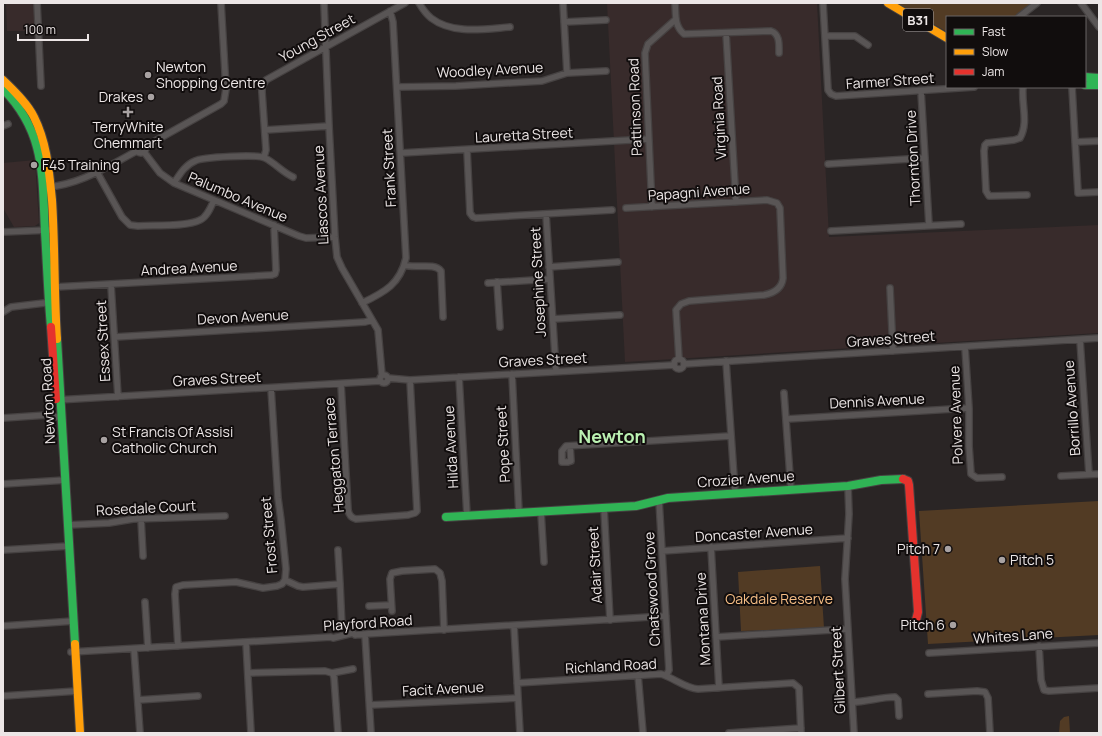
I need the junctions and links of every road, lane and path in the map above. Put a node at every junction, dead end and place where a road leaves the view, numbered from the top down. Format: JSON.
{"nodes":[{"id":1,"x":37,"y":3,"type":"edge"},
{"id":2,"x":221,"y":3,"type":"edge"},
{"id":3,"x":324,"y":3,"type":"edge"},
{"id":4,"x":405,"y":3,"type":"edge"},
{"id":5,"x":419,"y":3,"type":"edge"},
{"id":6,"x":563,"y":3,"type":"edge"},
{"id":7,"x":675,"y":3,"type":"edge"},
{"id":8,"x":823,"y":3,"type":"edge"},
{"id":9,"x":888,"y":3,"type":"edge"},
{"id":10,"x":897,"y":3,"type":"edge"},
{"id":11,"x":1037,"y":3,"type":"edge"},
{"id":12,"x":1081,"y":3,"type":"edge"},
{"id":13,"x":390,"y":11,"type":"junction"},
{"id":14,"x":1020,"y":16,"type":"edge"},
{"id":15,"x":606,"y":20,"type":"dead end"},
{"id":16,"x":676,"y":20,"type":"junction"},
{"id":17,"x":564,"y":22,"type":"junction"},
{"id":18,"x":510,"y":27,"type":"dead end"},
{"id":19,"x":1099,"y":27,"type":"edge"},
{"id":20,"x":946,"y":31,"type":"edge"},
{"id":21,"x":726,"y":33,"type":"junction"},
{"id":22,"x":825,"y":36,"type":"junction"},
{"id":23,"x":946,"y":37,"type":"edge"},
{"id":24,"x":868,"y":45,"type":"dead end"},
{"id":25,"x":326,"y":47,"type":"junction"},
{"id":26,"x":779,"y":53,"type":"dead end"},
{"id":27,"x":606,"y":71,"type":"dead end"},
{"id":28,"x":566,"y":73,"type":"junction"},
{"id":29,"x":1086,"y":78,"type":"edge"},
{"id":30,"x":1099,"y":78,"type":"edge"},
{"id":31,"x":3,"y":80,"type":"edge"},
{"id":32,"x":1086,"y":85,"type":"edge"},
{"id":33,"x":41,"y":86,"type":"dead end"},
{"id":34,"x":1099,"y":86,"type":"edge"},
{"id":35,"x":397,"y":87,"type":"junction"},
{"id":36,"x":961,"y":88,"type":"edge"},
{"id":37,"x":1023,"y":88,"type":"edge"},
{"id":38,"x":1072,"y":88,"type":"edge"},
{"id":39,"x":3,"y":89,"type":"edge"},
{"id":40,"x":921,"y":91,"type":"junction"},
{"id":41,"x":329,"y":126,"type":"junction"},
{"id":42,"x":264,"y":130,"type":"junction"},
{"id":43,"x":648,"y":139,"type":"junction"},
{"id":44,"x":1099,"y":141,"type":"edge"},
{"id":45,"x":1075,"y":142,"type":"junction"},
{"id":46,"x":145,"y":149,"type":"junction"},
{"id":47,"x":467,"y":150,"type":"junction"},
{"id":48,"x":137,"y":151,"type":"junction"},
{"id":49,"x":401,"y":153,"type":"junction"},
{"id":50,"x":264,"y":157,"type":"junction"},
{"id":51,"x":925,"y":158,"type":"junction"},
{"id":52,"x":828,"y":164,"type":"dead end"},
{"id":53,"x":97,"y":172,"type":"junction"},
{"id":54,"x":292,"y":177,"type":"dead end"},
{"id":55,"x":174,"y":183,"type":"junction"},
{"id":56,"x":47,"y":187,"type":"junction"},
{"id":57,"x":1099,"y":192,"type":"edge"},
{"id":58,"x":1027,"y":195,"type":"dead end"},
{"id":59,"x":214,"y":200,"type":"junction"},
{"id":60,"x":736,"y":202,"type":"junction"},
{"id":61,"x":652,"y":207,"type":"junction"},
{"id":62,"x":626,"y":208,"type":"dead end"},
{"id":63,"x":612,"y":210,"type":"dead end"},
{"id":64,"x":546,"y":214,"type":"junction"},
{"id":65,"x":961,"y":224,"type":"dead end"},
{"id":66,"x":274,"y":225,"type":"junction"},
{"id":67,"x":930,"y":225,"type":"junction"},
{"id":68,"x":50,"y":230,"type":"junction"},
{"id":69,"x":831,"y":231,"type":"dead end"},
{"id":70,"x":3,"y":232,"type":"edge"},
{"id":71,"x":335,"y":237,"type":"junction"},
{"id":72,"x":618,"y":262,"type":"dead end"},
{"id":73,"x":404,"y":265,"type":"junction"},
{"id":74,"x":550,"y":267,"type":"junction"},
{"id":75,"x":550,"y":279,"type":"junction"},
{"id":76,"x":497,"y":282,"type":"junction"},
{"id":77,"x":488,"y":283,"type":"dead end"},
{"id":78,"x":112,"y":285,"type":"junction"},
{"id":79,"x":55,"y":287,"type":"junction"},
{"id":80,"x":890,"y":288,"type":"dead end"},
{"id":81,"x":52,"y":302,"type":"junction"},
{"id":82,"x":362,"y":303,"type":"junction"},
{"id":83,"x":3,"y":312,"type":"edge"},
{"id":84,"x":620,"y":315,"type":"dead end"},
{"id":85,"x":443,"y":317,"type":"dead end"},
{"id":86,"x":552,"y":319,"type":"junction"},
{"id":87,"x":372,"y":320,"type":"junction"},
{"id":88,"x":500,"y":327,"type":"dead end"},
{"id":89,"x":115,"y":337,"type":"junction"},
{"id":90,"x":1099,"y":338,"type":"edge"},
{"id":91,"x":1080,"y":340,"type":"junction"},
{"id":92,"x":965,"y":347,"type":"junction"},
{"id":93,"x":893,"y":351,"type":"junction"},
{"id":94,"x":679,"y":359,"type":"junction"},
{"id":95,"x":726,"y":361,"type":"junction"},
{"id":96,"x":684,"y":364,"type":"junction"},
{"id":97,"x":674,"y":365,"type":"junction"},
{"id":98,"x":556,"y":371,"type":"junction"},
{"id":99,"x":512,"y":374,"type":"junction"},
{"id":100,"x":459,"y":377,"type":"junction"},
{"id":101,"x":381,"y":378,"type":"junction"},
{"id":102,"x":410,"y":380,"type":"junction"},
{"id":103,"x":341,"y":384,"type":"junction"},
{"id":104,"x":271,"y":388,"type":"junction"},
{"id":105,"x":784,"y":393,"type":"dead end"},
{"id":106,"x":118,"y":396,"type":"junction"},
{"id":107,"x":58,"y":400,"type":"junction"},
{"id":108,"x":969,"y":408,"type":"junction"},
{"id":109,"x":57,"y":417,"type":"junction"},
{"id":110,"x":3,"y":418,"type":"edge"},
{"id":111,"x":787,"y":419,"type":"junction"},
{"id":112,"x":730,"y":436,"type":"junction"},
{"id":113,"x":570,"y":446,"type":"dead end"},
{"id":114,"x":1089,"y":474,"type":"junction"},
{"id":115,"x":1099,"y":474,"type":"edge"},
{"id":116,"x":1061,"y":476,"type":"dead end"},
{"id":117,"x":1002,"y":478,"type":"dead end"},
{"id":118,"x":63,"y":480,"type":"junction"},
{"id":119,"x":3,"y":484,"type":"edge"},
{"id":120,"x":848,"y":486,"type":"junction"},
{"id":121,"x":791,"y":490,"type":"junction"},
{"id":122,"x":734,"y":492,"type":"junction"},
{"id":123,"x":659,"y":500,"type":"junction"},
{"id":124,"x":604,"y":508,"type":"junction"},
{"id":125,"x":542,"y":512,"type":"junction"},
{"id":126,"x":519,"y":513,"type":"junction"},
{"id":127,"x":467,"y":515,"type":"junction"},
{"id":128,"x":224,"y":516,"type":"dead end"},
{"id":129,"x":446,"y":517,"type":"dead end"},
{"id":130,"x":141,"y":520,"type":"junction"},
{"id":131,"x":68,"y":525,"type":"junction"},
{"id":132,"x":848,"y":538,"type":"junction"},
{"id":133,"x":67,"y":546,"type":"junction"},
{"id":134,"x":711,"y":547,"type":"junction"},
{"id":135,"x":3,"y":550,"type":"edge"},
{"id":136,"x":338,"y":550,"type":"dead end"},
{"id":137,"x":662,"y":551,"type":"junction"},
{"id":138,"x":143,"y":556,"type":"dead end"},
{"id":139,"x":544,"y":562,"type":"dead end"},
{"id":140,"x":285,"y":580,"type":"junction"},
{"id":141,"x":340,"y":584,"type":"junction"},
{"id":142,"x":145,"y":602,"type":"dead end"},
{"id":143,"x":369,"y":606,"type":"dead end"},
{"id":144,"x":666,"y":616,"type":"junction"},
{"id":145,"x":610,"y":620,"type":"junction"},
{"id":146,"x":916,"y":620,"type":"dead end"},
{"id":147,"x":71,"y":621,"type":"junction"},
{"id":148,"x":3,"y":626,"type":"edge"},
{"id":149,"x":514,"y":626,"type":"junction"},
{"id":150,"x":342,"y":628,"type":"dead end"},
{"id":151,"x":848,"y":629,"type":"junction"},
{"id":152,"x":444,"y":630,"type":"junction"},
{"id":153,"x":365,"y":634,"type":"junction"},
{"id":154,"x":716,"y":637,"type":"junction"},
{"id":155,"x":246,"y":642,"type":"junction"},
{"id":156,"x":1099,"y":643,"type":"edge"},
{"id":157,"x":178,"y":646,"type":"junction"},
{"id":158,"x":1039,"y":646,"type":"junction"},
{"id":159,"x":148,"y":648,"type":"junction"},
{"id":160,"x":134,"y":649,"type":"junction"},
{"id":161,"x":73,"y":652,"type":"junction"},
{"id":162,"x":929,"y":653,"type":"dead end"},
{"id":163,"x":353,"y":669,"type":"dead end"},
{"id":164,"x":248,"y":673,"type":"junction"},
{"id":165,"x":332,"y":673,"type":"junction"},
{"id":166,"x":638,"y":676,"type":"junction"},
{"id":167,"x":666,"y":676,"type":"junction"},
{"id":168,"x":517,"y":683,"type":"junction"},
{"id":169,"x":719,"y":688,"type":"junction"},
{"id":170,"x":1099,"y":688,"type":"edge"},
{"id":171,"x":75,"y":691,"type":"junction"},
{"id":172,"x":928,"y":694,"type":"dead end"},
{"id":173,"x":3,"y":696,"type":"edge"},
{"id":174,"x":198,"y":696,"type":"dead end"},
{"id":175,"x":518,"y":698,"type":"junction"},
{"id":176,"x":138,"y":700,"type":"junction"},
{"id":177,"x":852,"y":702,"type":"junction"},
{"id":178,"x":370,"y":705,"type":"junction"},
{"id":179,"x":899,"y":716,"type":"dead end"},
{"id":180,"x":801,"y":731,"type":"edge"},
{"id":181,"x":76,"y":733,"type":"edge"},
{"id":182,"x":80,"y":733,"type":"edge"},
{"id":183,"x":140,"y":733,"type":"edge"},
{"id":184,"x":251,"y":733,"type":"edge"},
{"id":185,"x":338,"y":733,"type":"edge"},
{"id":186,"x":371,"y":733,"type":"edge"},
{"id":187,"x":520,"y":733,"type":"edge"},
{"id":188,"x":643,"y":733,"type":"edge"},
{"id":189,"x":729,"y":733,"type":"edge"},
{"id":190,"x":854,"y":733,"type":"edge"},
{"id":191,"x":990,"y":733,"type":"edge"}],
"edges":[{"from":1,"to":33,"type":"street"},
{"from":2,"to":46,"type":"street"},
{"from":3,"to":25,"type":"street","name":"Liascos Avenue"},
{"from":4,"to":13,"type":"street","name":"Young Street"},
{"from":5,"to":18,"type":"street"},
{"from":6,"to":17,"type":"street"},
{"from":7,"to":16,"type":"street"},
{"from":8,"to":22,"type":"street"},
{"from":9,"to":23,"type":"main road","number":"B31"},
{"from":10,"to":20,"type":"main road","number":"B31"},
{"from":11,"to":14,"type":"street"},
{"from":12,"to":19,"type":"street"},
{"from":13,"to":25,"type":"street","name":"Young Street"},
{"from":13,"to":35,"type":"street","name":"Frank Street"},
{"from":15,"to":17,"type":"street"},
{"from":16,"to":21,"type":"street"},
{"from":16,"to":43,"type":"street","name":"Pattinson Road"},
{"from":17,"to":28,"type":"street"},
{"from":21,"to":26,"type":"street"},
{"from":21,"to":60,"type":"street","name":"Virginia Road"},
{"from":22,"to":24,"type":"street"},
{"from":22,"to":40,"type":"street","name":"Farmer Street"},
{"from":25,"to":41,"type":"street","name":"Liascos Avenue"},
{"from":25,"to":42,"type":"street","name":"Young Street"},
{"from":27,"to":28,"type":"street","name":"Woodley Avenue"},
{"from":28,"to":35,"type":"street","name":"Woodley Avenue"},
{"from":29,"to":30,"type":"main road"},
{"from":31,"to":56,"type":"main road","name":"Newton Road"},
{"from":32,"to":34,"type":"main road"},
{"from":35,"to":49,"type":"street","name":"Frank Street"},
{"from":36,"to":40,"type":"street","name":"Farmer Street"},
{"from":37,"to":58,"type":"street"},
{"from":38,"to":45,"type":"street"},
{"from":39,"to":56,"type":"main road","name":"Newton Road"},
{"from":40,"to":51,"type":"street","name":"Thornton Drive"},
{"from":41,"to":42,"type":"street"},
{"from":41,"to":71,"type":"street","name":"Liascos Avenue"},
{"from":42,"to":50,"type":"street"},
{"from":43,"to":47,"type":"street","name":"Lauretta Street"},
{"from":43,"to":61,"type":"street","name":"Pattinson Road"},
{"from":44,"to":45,"type":"street"},
{"from":45,"to":57,"type":"street"},
{"from":46,"to":48,"type":"street"},
{"from":46,"to":48,"type":"street"},
{"from":46,"to":55,"type":"street","name":"Palumbo Avenue"},
{"from":47,"to":49,"type":"street","name":"Lauretta Street"},
{"from":47,"to":64,"type":"street"},
{"from":48,"to":53,"type":"street"},
{"from":49,"to":73,"type":"street","name":"Frank Street"},
{"from":50,"to":54,"type":"street"},
{"from":50,"to":55,"type":"street"},
{"from":51,"to":52,"type":"street"},
{"from":51,"to":67,"type":"street","name":"Thornton Drive"},
{"from":53,"to":56,"type":"street"},
{"from":53,"to":59,"type":"street"},
{"from":55,"to":59,"type":"street","name":"Palumbo Avenue"},
{"from":56,"to":68,"type":"main road","name":"Newton Road"},
{"from":59,"to":66,"type":"street","name":"Palumbo Avenue"},
{"from":60,"to":61,"type":"street","name":"Papagni Avenue"},
{"from":60,"to":94,"type":"street","name":"Papagni Avenue"},
{"from":61,"to":62,"type":"street","name":"Papagni Avenue"},
{"from":63,"to":64,"type":"street"},
{"from":64,"to":74,"type":"street","name":"Josephine Street"},
{"from":65,"to":67,"type":"street"},
{"from":66,"to":71,"type":"street","name":"Palumbo Avenue"},
{"from":66,"to":78,"type":"street","name":"Andrea Avenue"},
{"from":67,"to":69,"type":"street"},
{"from":68,"to":70,"type":"street"},
{"from":68,"to":79,"type":"main road","name":"Newton Road"},
{"from":68,"to":81,"type":"main road","name":"Newton Road"},
{"from":71,"to":82,"type":"street","name":"Liascos Avenue"},
{"from":72,"to":74,"type":"street"},
{"from":73,"to":82,"type":"street","name":"Frank Street"},
{"from":73,"to":85,"type":"street"},
{"from":74,"to":75,"type":"street","name":"Josephine Street"},
{"from":75,"to":76,"type":"street"},
{"from":75,"to":86,"type":"street","name":"Josephine Street"},
{"from":76,"to":77,"type":"street"},
{"from":76,"to":88,"type":"street"},
{"from":78,"to":79,"type":"street","name":"Andrea Avenue"},
{"from":78,"to":89,"type":"street","name":"Essex Street"},
{"from":79,"to":81,"type":"main road","name":"Newton Road"},
{"from":80,"to":93,"type":"street"},
{"from":81,"to":83,"type":"street"},
{"from":81,"to":107,"type":"main road","name":"Newton Road"},
{"from":82,"to":87,"type":"street","name":"Liascos Avenue"},
{"from":84,"to":86,"type":"street"},
{"from":86,"to":98,"type":"street","name":"Josephine Street"},
{"from":87,"to":89,"type":"street","name":"Devon Avenue"},
{"from":87,"to":101,"type":"street","name":"Liascos Avenue"},
{"from":89,"to":106,"type":"street","name":"Essex Street"},
{"from":90,"to":91,"type":"street","name":"Graves Street"},
{"from":91,"to":92,"type":"street","name":"Graves Street"},
{"from":91,"to":114,"type":"street","name":"Borrillo Avenue"},
{"from":92,"to":93,"type":"street","name":"Graves Street"},
{"from":92,"to":108,"type":"street","name":"Polvere Avenue"},
{"from":93,"to":95,"type":"street","name":"Graves Street"},
{"from":94,"to":96,"type":"street"},
{"from":94,"to":97,"type":"street"},
{"from":95,"to":96,"type":"street","name":"Graves Street"},
{"from":95,"to":112,"type":"street"},
{"from":96,"to":97,"type":"street"},
{"from":97,"to":98,"type":"street","name":"Graves Street"},
{"from":98,"to":99,"type":"street","name":"Graves Street"},
{"from":99,"to":100,"type":"street","name":"Graves Street"},
{"from":99,"to":126,"type":"street","name":"Pope Street"},
{"from":100,"to":102,"type":"street","name":"Graves Street"},
{"from":100,"to":127,"type":"street","name":"Hilda Avenue"},
{"from":101,"to":102,"type":"street","name":"Graves Street"},
{"from":101,"to":103,"type":"street","name":"Graves Street"},
{"from":102,"to":103,"type":"street","name":"Heggaton Terrace"},
{"from":103,"to":104,"type":"street","name":"Graves Street"},
{"from":104,"to":106,"type":"street","name":"Graves Street"},
{"from":104,"to":140,"type":"street","name":"Frost Street"},
{"from":105,"to":111,"type":"street"},
{"from":106,"to":107,"type":"street","name":"Graves Street"},
{"from":107,"to":109,"type":"main road","name":"Newton Road"},
{"from":107,"to":118,"type":"main road","name":"Newton Road"},
{"from":108,"to":111,"type":"street","name":"Dennis Avenue"},
{"from":108,"to":117,"type":"street","name":"Polvere Avenue"},
{"from":109,"to":110,"type":"street"},
{"from":109,"to":118,"type":"main road","name":"Newton Road"},
{"from":111,"to":121,"type":"street"},
{"from":112,"to":113,"type":"street"},
{"from":112,"to":122,"type":"street"},
{"from":114,"to":115,"type":"street"},
{"from":114,"to":116,"type":"street"},
{"from":118,"to":119,"type":"street"},
{"from":118,"to":131,"type":"main road","name":"Newton Road"},
{"from":118,"to":133,"type":"main road","name":"Newton Road"},
{"from":120,"to":121,"type":"main road","name":"Crozier Avenue"},
{"from":120,"to":132,"type":"street","name":"Gilbert Street"},
{"from":120,"to":146,"type":"main road","name":"Crozier Avenue"},
{"from":121,"to":122,"type":"main road","name":"Crozier Avenue"},
{"from":122,"to":123,"type":"main road","name":"Crozier Avenue"},
{"from":123,"to":124,"type":"main road","name":"Crozier Avenue"},
{"from":123,"to":137,"type":"street","name":"Chatswood Grove"},
{"from":124,"to":125,"type":"main road","name":"Crozier Avenue"},
{"from":124,"to":145,"type":"street","name":"Adair Street"},
{"from":125,"to":126,"type":"main road","name":"Crozier Avenue"},
{"from":125,"to":139,"type":"street"},
{"from":126,"to":127,"type":"main road","name":"Crozier Avenue"},
{"from":127,"to":129,"type":"main road","name":"Crozier Avenue"},
{"from":128,"to":130,"type":"street","name":"Rosedale Court"},
{"from":130,"to":131,"type":"street","name":"Rosedale Court"},
{"from":130,"to":138,"type":"street"},
{"from":131,"to":133,"type":"main road","name":"Newton Road"},
{"from":132,"to":134,"type":"street","name":"Doncaster Avenue"},
{"from":132,"to":151,"type":"street","name":"Gilbert Street"},
{"from":133,"to":135,"type":"street"},
{"from":133,"to":147,"type":"main road","name":"Newton Road"},
{"from":134,"to":137,"type":"street","name":"Doncaster Avenue"},
{"from":134,"to":154,"type":"street","name":"Montana Drive"},
{"from":136,"to":141,"type":"street"},
{"from":137,"to":144,"type":"street","name":"Chatswood Grove"},
{"from":140,"to":141,"type":"street"},
{"from":140,"to":157,"type":"street","name":"Frost Street"},
{"from":141,"to":150,"type":"street"},
{"from":142,"to":159,"type":"street"},
{"from":143,"to":152,"type":"street"},
{"from":144,"to":145,"type":"street","name":"Playford Road"},
{"from":144,"to":167,"type":"street","name":"Chatswood Grove"},
{"from":145,"to":149,"type":"street","name":"Playford Road"},
{"from":147,"to":148,"type":"street"},
{"from":147,"to":161,"type":"main road","name":"Newton Road"},
{"from":149,"to":152,"type":"street","name":"Playford Road"},
{"from":149,"to":168,"type":"street"},
{"from":151,"to":154,"type":"street"},
{"from":151,"to":177,"type":"street","name":"Gilbert Street"},
{"from":152,"to":153,"type":"street","name":"Playford Road"},
{"from":153,"to":155,"type":"street","name":"Playford Road"},
{"from":153,"to":178,"type":"street"},
{"from":154,"to":169,"type":"street","name":"Montana Drive"},
{"from":155,"to":157,"type":"street","name":"Playford Road"},
{"from":155,"to":164,"type":"street"},
{"from":156,"to":158,"type":"street","name":"Whites Lane"},
{"from":157,"to":159,"type":"street","name":"Playford Road"},
{"from":158,"to":162,"type":"street","name":"Whites Lane"},
{"from":158,"to":170,"type":"street"},
{"from":159,"to":160,"type":"street","name":"Playford Road"},
{"from":160,"to":161,"type":"street","name":"Playford Road"},
{"from":160,"to":176,"type":"street"},
{"from":161,"to":171,"type":"main road","name":"Newton Road"},
{"from":163,"to":165,"type":"street"},
{"from":164,"to":165,"type":"street"},
{"from":164,"to":184,"type":"street"},
{"from":165,"to":185,"type":"street"},
{"from":166,"to":167,"type":"street","name":"Richland Road"},
{"from":166,"to":168,"type":"street","name":"Richland Road"},
{"from":166,"to":188,"type":"street"},
{"from":167,"to":169,"type":"street","name":"Richland Road"},
{"from":168,"to":175,"type":"street"},
{"from":169,"to":180,"type":"street","name":"Richland Road"},
{"from":171,"to":173,"type":"street"},
{"from":171,"to":181,"type":"main road","name":"Newton Road"},
{"from":171,"to":182,"type":"main road","name":"Newton Road"},
{"from":172,"to":191,"type":"street"},
{"from":174,"to":176,"type":"street"},
{"from":175,"to":178,"type":"street","name":"Facit Avenue"},
{"from":175,"to":187,"type":"street"},
{"from":176,"to":183,"type":"street"},
{"from":177,"to":179,"type":"street"},
{"from":177,"to":190,"type":"street","name":"Gilbert Street"},
{"from":178,"to":186,"type":"street"},
{"from":180,"to":189,"type":"street"}]}
